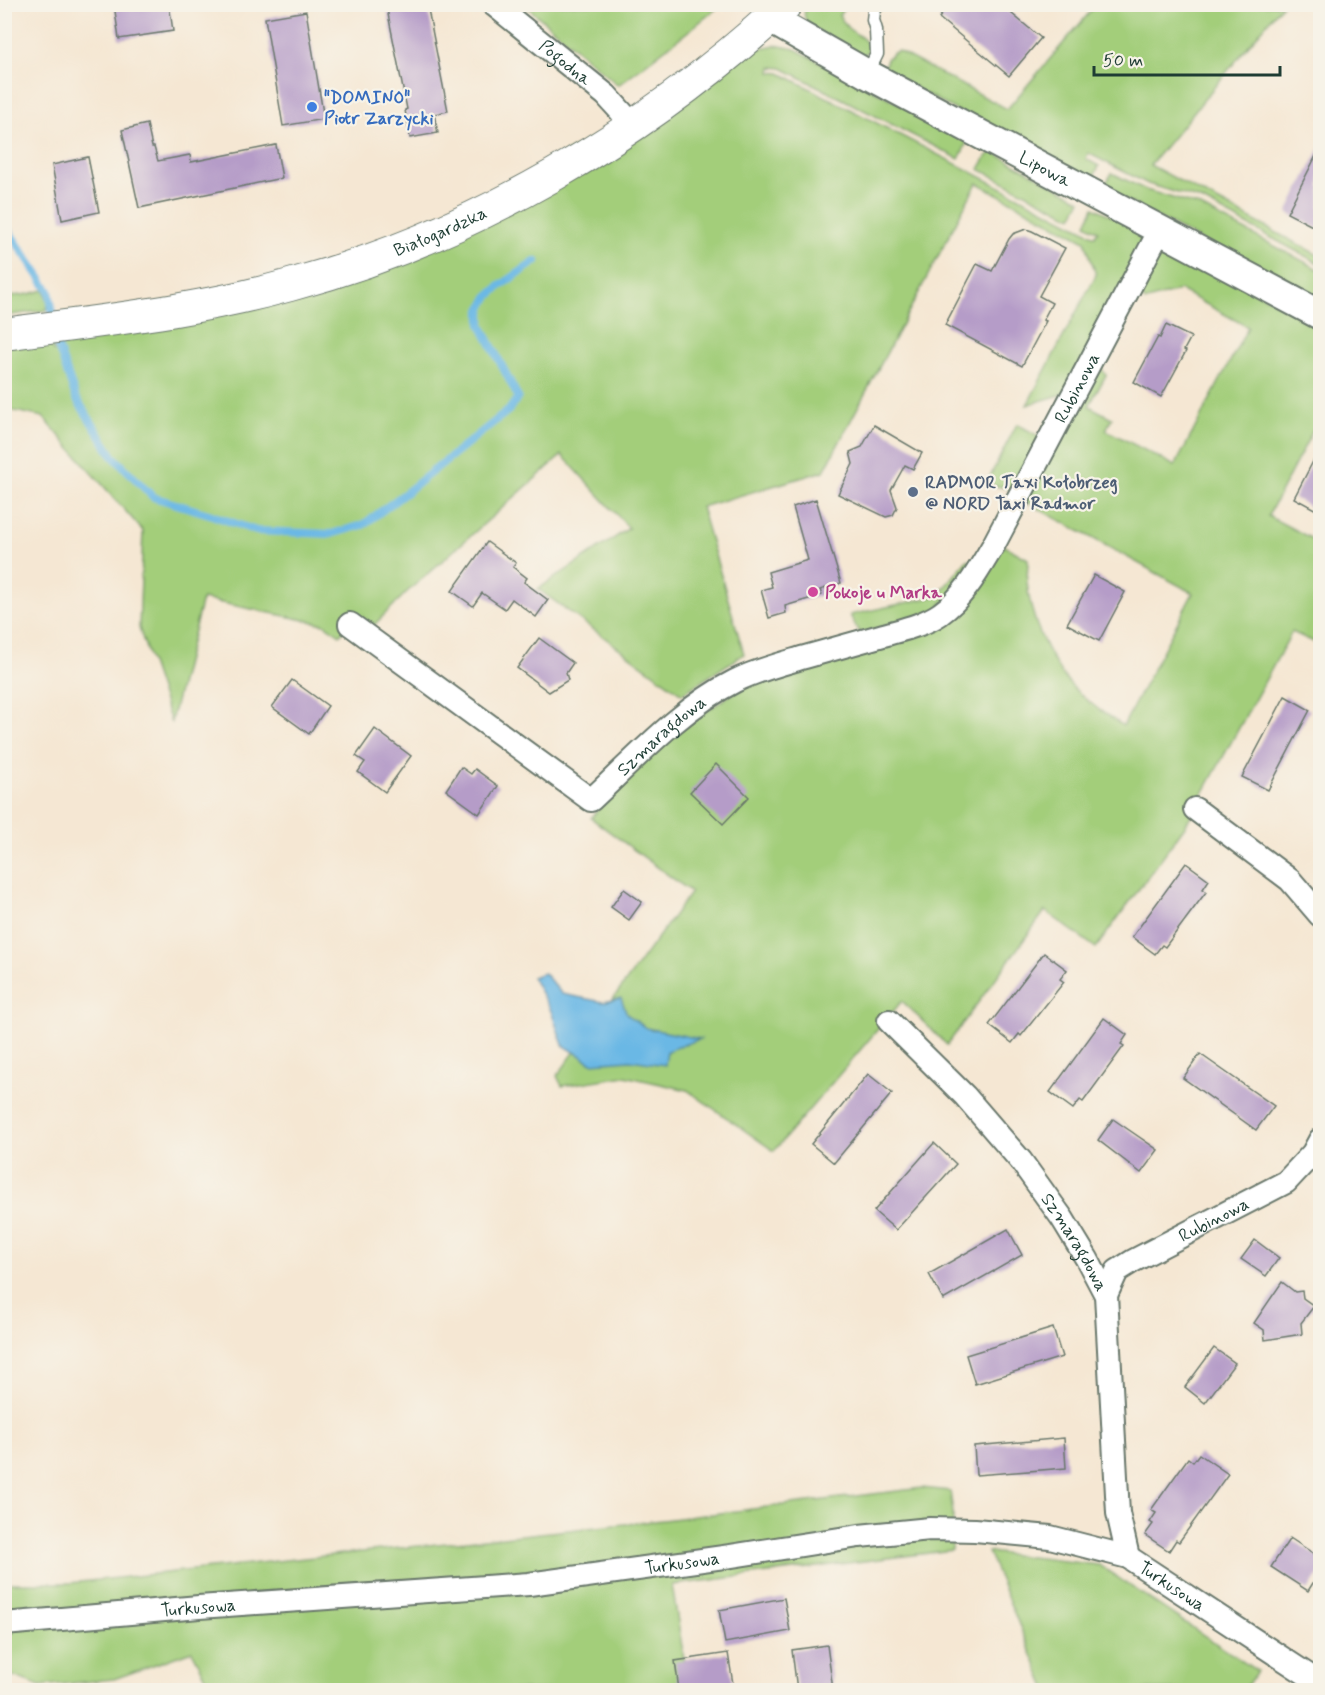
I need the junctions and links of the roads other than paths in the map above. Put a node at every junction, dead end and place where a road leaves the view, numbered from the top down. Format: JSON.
{"nodes":[{"id":1,"x":493,"y":4,"type":"edge"},
{"id":2,"x":879,"y":4,"type":"edge"},
{"id":3,"x":779,"y":11,"type":"edge"},
{"id":4,"x":867,"y":74,"type":"junction"},
{"id":5,"x":631,"y":127,"type":"junction"},
{"id":6,"x":1160,"y":230,"type":"junction"},
{"id":7,"x":1320,"y":315,"type":"edge"},
{"id":8,"x":4,"y":334,"type":"edge"},
{"id":9,"x":993,"y":546,"type":"joint"},
{"id":10,"x":350,"y":624,"type":"dead end"},
{"id":11,"x":1195,"y":809,"type":"dead end"},
{"id":12,"x":1320,"y":915,"type":"edge"},
{"id":13,"x":889,"y":1021,"type":"dead end"},
{"id":14,"x":1320,"y":1140,"type":"edge"},
{"id":15,"x":1106,"y":1295,"type":"junction"},
{"id":16,"x":1128,"y":1557,"type":"junction"},
{"id":17,"x":4,"y":1624,"type":"edge"},
{"id":18,"x":1320,"y":1682,"type":"edge"}],
"edges":[{"from":1,"to":5,"type":"street","name":"Pogodna"},
{"from":2,"to":4,"type":"lane"},
{"from":3,"to":4,"type":"street","name":"Lipowa"},
{"from":3,"to":5,"type":"main road","name":"Białogardzka"},
{"from":4,"to":6,"type":"street","name":"Lipowa"},
{"from":5,"to":8,"type":"main road","name":"Białogardzka"},
{"from":6,"to":7,"type":"street","name":"Lipowa"},
{"from":6,"to":9,"type":"street","name":"Rubinowa"},
{"from":9,"to":10,"type":"street","name":"Szmaragdowa"},
{"from":11,"to":12,"type":"street"},
{"from":13,"to":15,"type":"street","name":"Szmaragdowa"},
{"from":14,"to":15,"type":"street","name":"Rubinowa"},
{"from":15,"to":16,"type":"street","name":"Szmaragdowa"},
{"from":16,"to":17,"type":"street","name":"Turkusowa"},
{"from":16,"to":18,"type":"street","name":"Turkusowa"}]}
